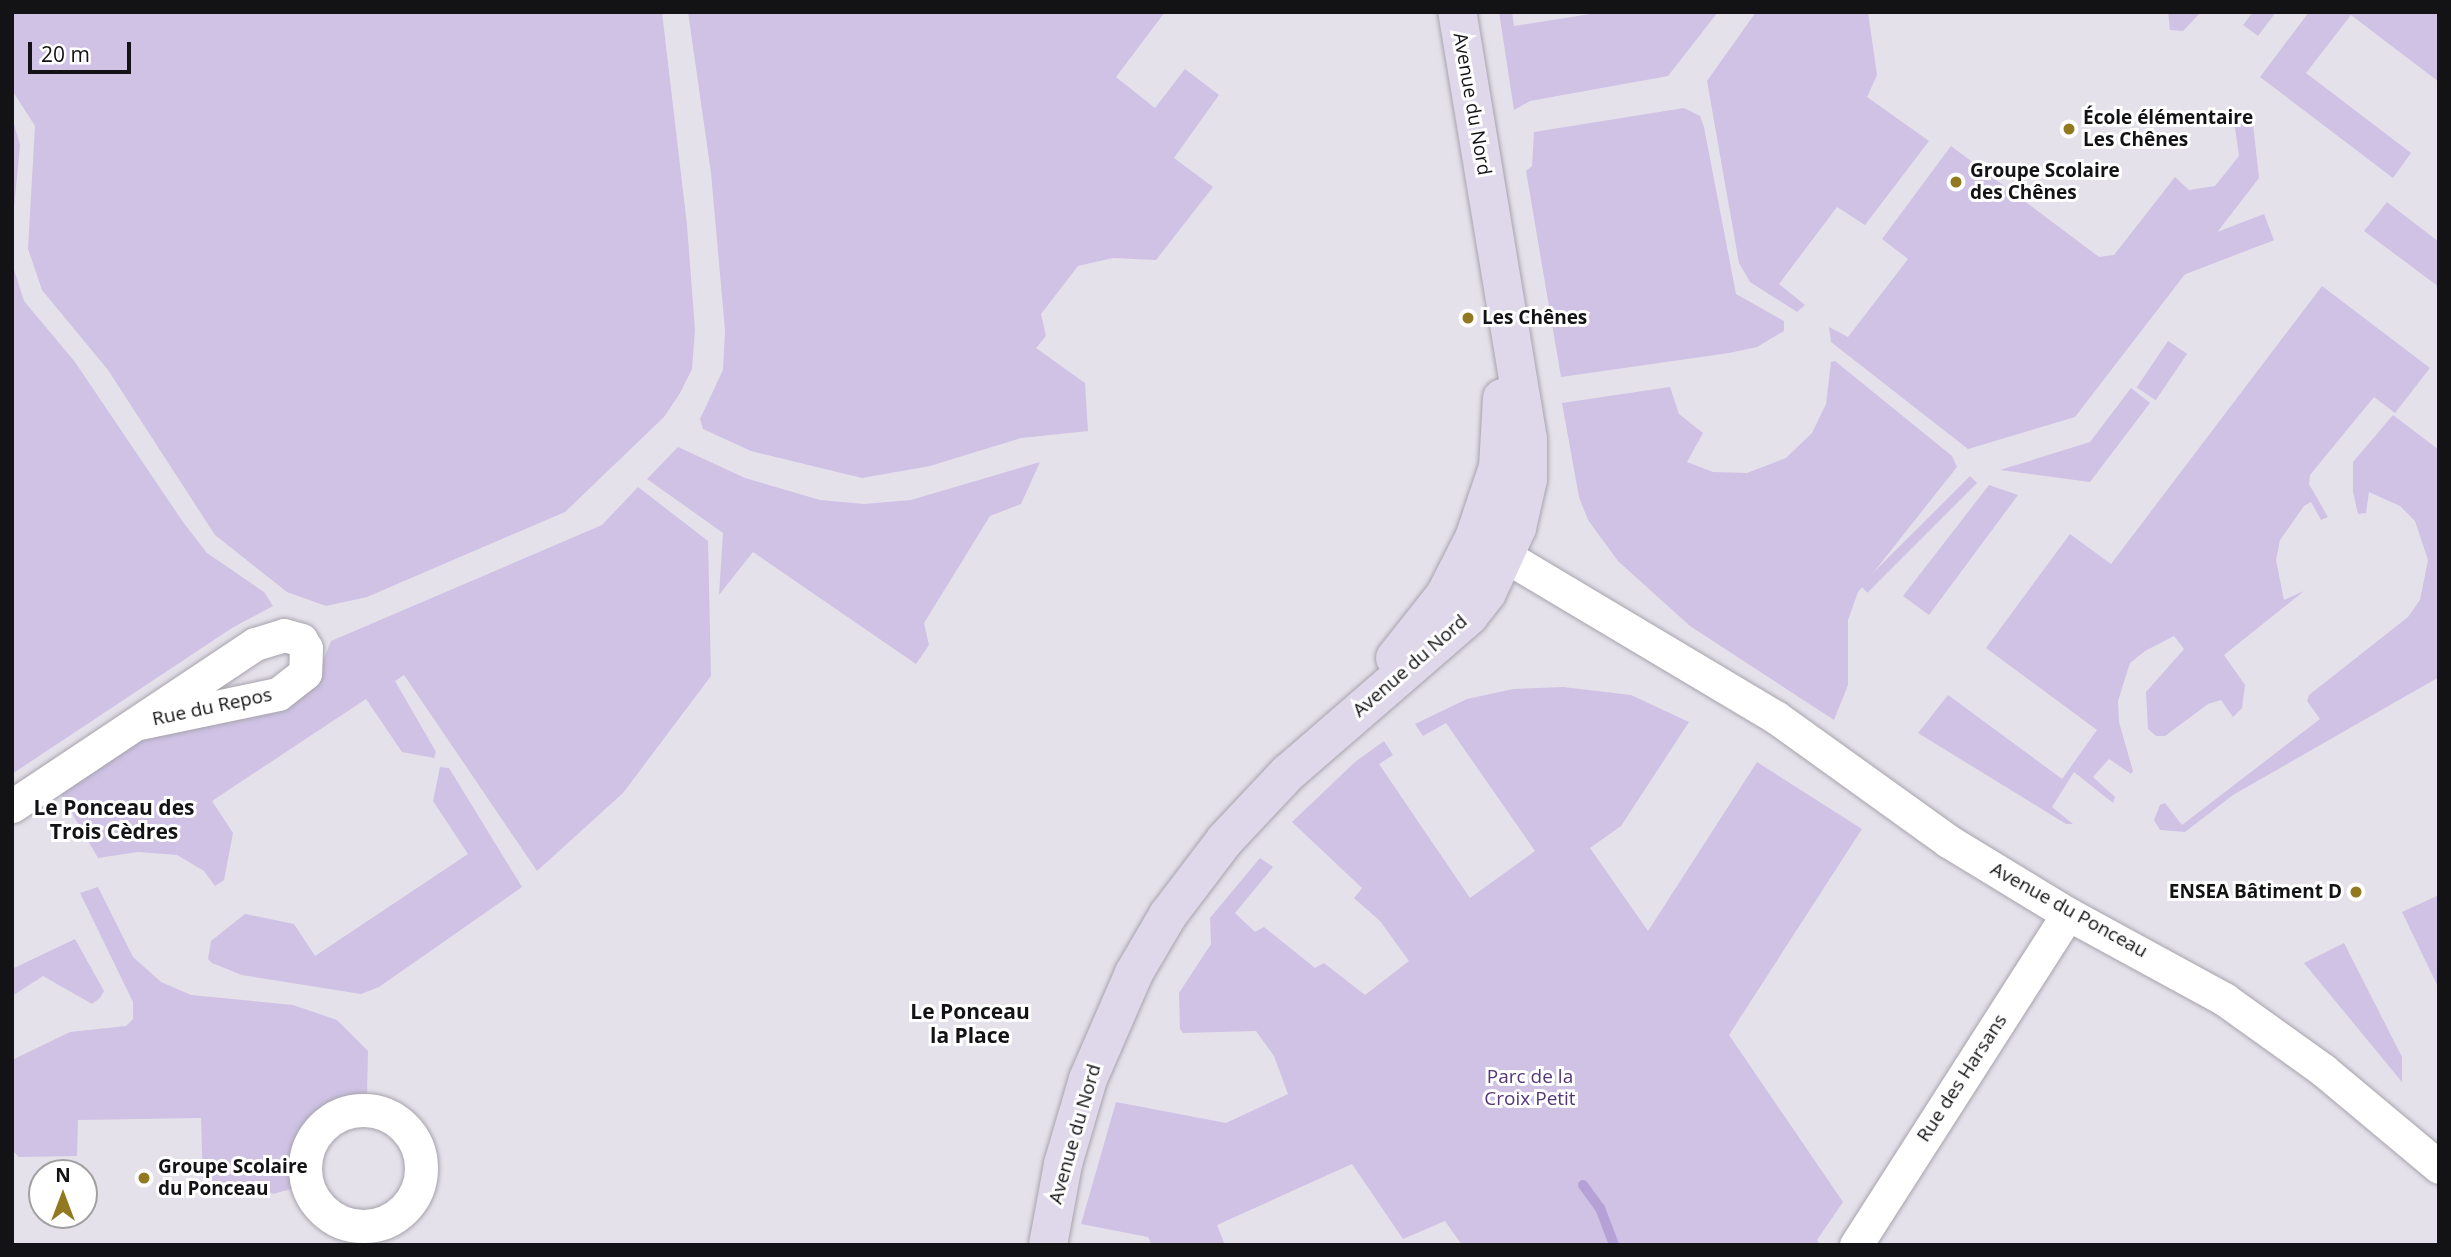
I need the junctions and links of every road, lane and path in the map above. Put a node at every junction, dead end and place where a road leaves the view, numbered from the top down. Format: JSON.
{"nodes":[{"id":1,"x":1439,"y":12,"type":"edge"},
{"id":2,"x":1457,"y":12,"type":"edge"},
{"id":3,"x":1484,"y":511,"type":"junction"},
{"id":4,"x":1506,"y":556,"type":"junction"},
{"id":5,"x":139,"y":723,"type":"dead end"},
{"id":6,"x":12,"y":806,"type":"edge"},
{"id":7,"x":2068,"y":914,"type":"junction"},
{"id":8,"x":2439,"y":1167,"type":"edge"},
{"id":9,"x":1856,"y":1243,"type":"edge"},
{"id":10,"x":1031,"y":1245,"type":"edge"},
{"id":11,"x":1048,"y":1245,"type":"edge"}],
"edges":[{"from":1,"to":3,"type":"street","name":"Avenue du Nord"},
{"from":2,"to":4,"type":"street","name":"Avenue du Nord"},
{"from":3,"to":4,"type":"street"},
{"from":3,"to":10,"type":"street","name":"Avenue du Nord"},
{"from":4,"to":7,"type":"street","name":"Avenue du Ponceau"},
{"from":4,"to":11,"type":"street","name":"Avenue du Nord"},
{"from":5,"to":6,"type":"street","name":"Rue du Repos"},
{"from":7,"to":8,"type":"street","name":"Avenue du Ponceau"},
{"from":7,"to":9,"type":"street","name":"Rue des Harsans"}]}
